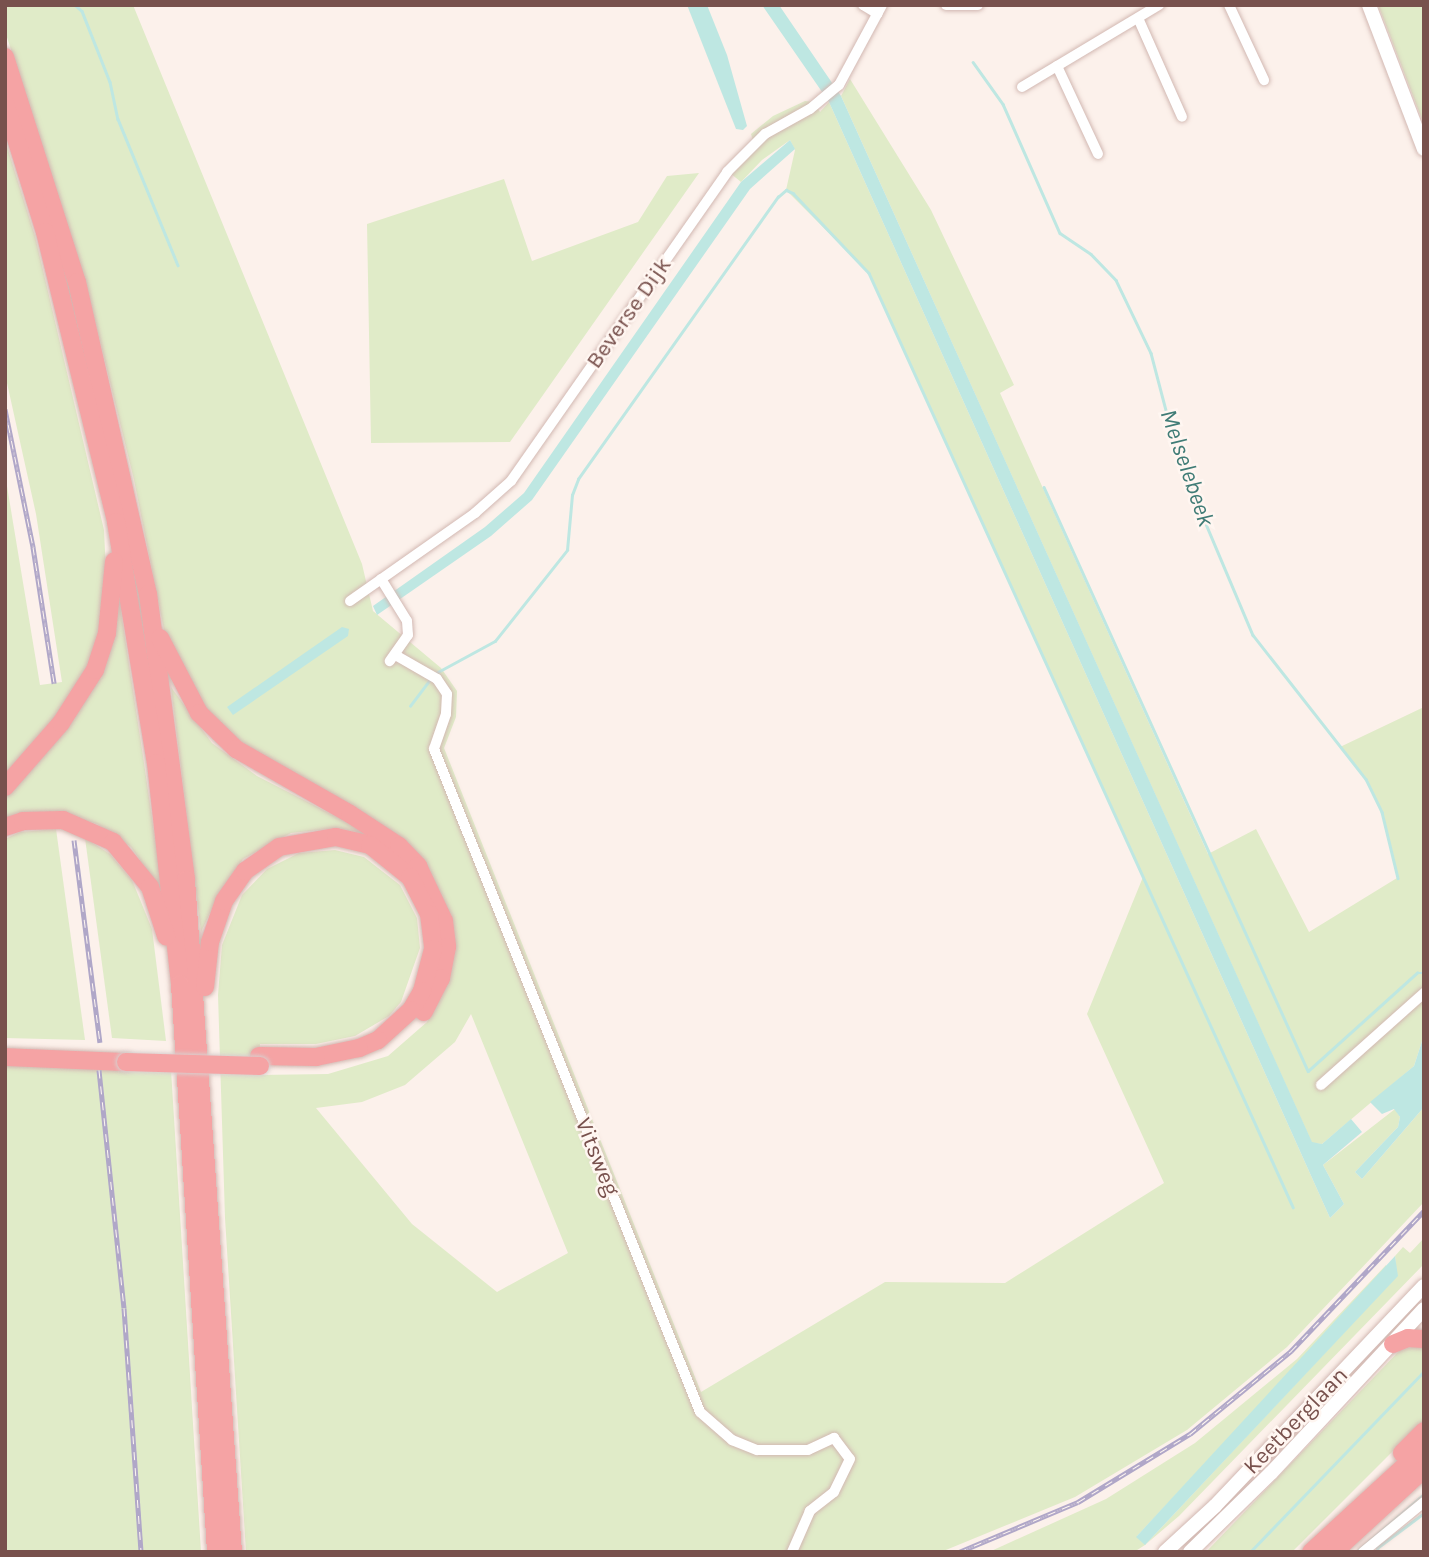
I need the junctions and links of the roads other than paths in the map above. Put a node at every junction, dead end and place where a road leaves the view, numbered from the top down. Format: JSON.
{"nodes":[{"id":1,"x":863,"y":5,"type":"edge"},
{"id":2,"x":946,"y":5,"type":"edge"},
{"id":3,"x":978,"y":5,"type":"edge"},
{"id":4,"x":1159,"y":5,"type":"edge"},
{"id":5,"x":1229,"y":5,"type":"edge"},
{"id":6,"x":1369,"y":5,"type":"edge"},
{"id":7,"x":880,"y":10,"type":"edge"},
{"id":8,"x":1138,"y":18,"type":"junction"},
{"id":9,"x":5,"y":57,"type":"edge"},
{"id":10,"x":1057,"y":66,"type":"junction"},
{"id":11,"x":1264,"y":80,"type":"dead end"},
{"id":12,"x":1022,"y":87,"type":"dead end"},
{"id":13,"x":5,"y":103,"type":"edge"},
{"id":14,"x":1182,"y":117,"type":"dead end"},
{"id":15,"x":1424,"y":149,"type":"edge"},
{"id":16,"x":1098,"y":154,"type":"dead end"},
{"id":17,"x":116,"y":522,"type":"junction"},
{"id":18,"x":381,"y":579,"type":"junction"},
{"id":19,"x":148,"y":594,"type":"junction"},
{"id":20,"x":351,"y":601,"type":"dead end"},
{"id":21,"x":5,"y":786,"type":"edge"},
{"id":22,"x":5,"y":827,"type":"edge"},
{"id":23,"x":1424,"y":993,"type":"edge"},
{"id":24,"x":5,"y":1048,"type":"edge"},
{"id":25,"x":5,"y":1057,"type":"edge"},
{"id":26,"x":126,"y":1057,"type":"junction"},
{"id":27,"x":260,"y":1061,"type":"junction"},
{"id":28,"x":187,"y":1080,"type":"junction"},
{"id":29,"x":1321,"y":1085,"type":"dead end"},
{"id":30,"x":212,"y":1218,"type":"junction"},
{"id":31,"x":1424,"y":1286,"type":"edge"},
{"id":32,"x":1424,"y":1309,"type":"edge"},
{"id":33,"x":1424,"y":1339,"type":"edge"},
{"id":34,"x":1393,"y":1344,"type":"junction"},
{"id":35,"x":1424,"y":1431,"type":"edge"},
{"id":36,"x":1424,"y":1448,"type":"edge"},
{"id":37,"x":1424,"y":1469,"type":"edge"},
{"id":38,"x":1424,"y":1502,"type":"edge"},
{"id":39,"x":1331,"y":1533,"type":"junction"},
{"id":40,"x":1366,"y":1550,"type":"edge"},
{"id":41,"x":216,"y":1552,"type":"edge"},
{"id":42,"x":233,"y":1552,"type":"edge"},
{"id":43,"x":792,"y":1552,"type":"edge"},
{"id":44,"x":1165,"y":1552,"type":"edge"},
{"id":45,"x":1190,"y":1552,"type":"edge"},
{"id":46,"x":1311,"y":1552,"type":"edge"},
{"id":47,"x":1334,"y":1552,"type":"edge"}],
"edges":[{"from":1,"to":7,"type":"street"},
{"from":2,"to":3,"type":"street"},
{"from":4,"to":8,"type":"street"},
{"from":5,"to":11,"type":"street"},
{"from":6,"to":15,"type":"main road"},
{"from":7,"to":18,"type":"street","name":"Beverse Dijk"},
{"from":8,"to":10,"type":"street"},
{"from":8,"to":14,"type":"street"},
{"from":9,"to":19,"type":"highway"},
{"from":10,"to":12,"type":"street"},
{"from":10,"to":16,"type":"street"},
{"from":13,"to":17,"type":"highway"},
{"from":17,"to":21,"type":"highway"},
{"from":17,"to":28,"type":"highway"},
{"from":18,"to":20,"type":"street","name":"Beverse Dijk"},
{"from":18,"to":43,"type":"street","name":"Vitsweg"},
{"from":19,"to":27,"type":"highway"},
{"from":19,"to":30,"type":"highway"},
{"from":22,"to":28,"type":"highway"},
{"from":23,"to":29,"type":"street"},
{"from":24,"to":26,"type":"highway"},
{"from":25,"to":26,"type":"highway"},
{"from":26,"to":27,"type":"highway","bridge":true},
{"from":27,"to":30,"type":"highway"},
{"from":28,"to":41,"type":"highway"},
{"from":30,"to":42,"type":"highway"},
{"from":31,"to":44,"type":"main road","name":"Keetberglaan"},
{"from":32,"to":34,"type":"main road","name":"Keetberglaan"},
{"from":33,"to":34,"type":"highway"},
{"from":34,"to":45,"type":"main road","name":"Keetberglaan"},
{"from":35,"to":39,"type":"highway"},
{"from":36,"to":39,"type":"highway"},
{"from":37,"to":47,"type":"highway"},
{"from":38,"to":40,"type":"street"},
{"from":39,"to":46,"type":"highway"}]}
